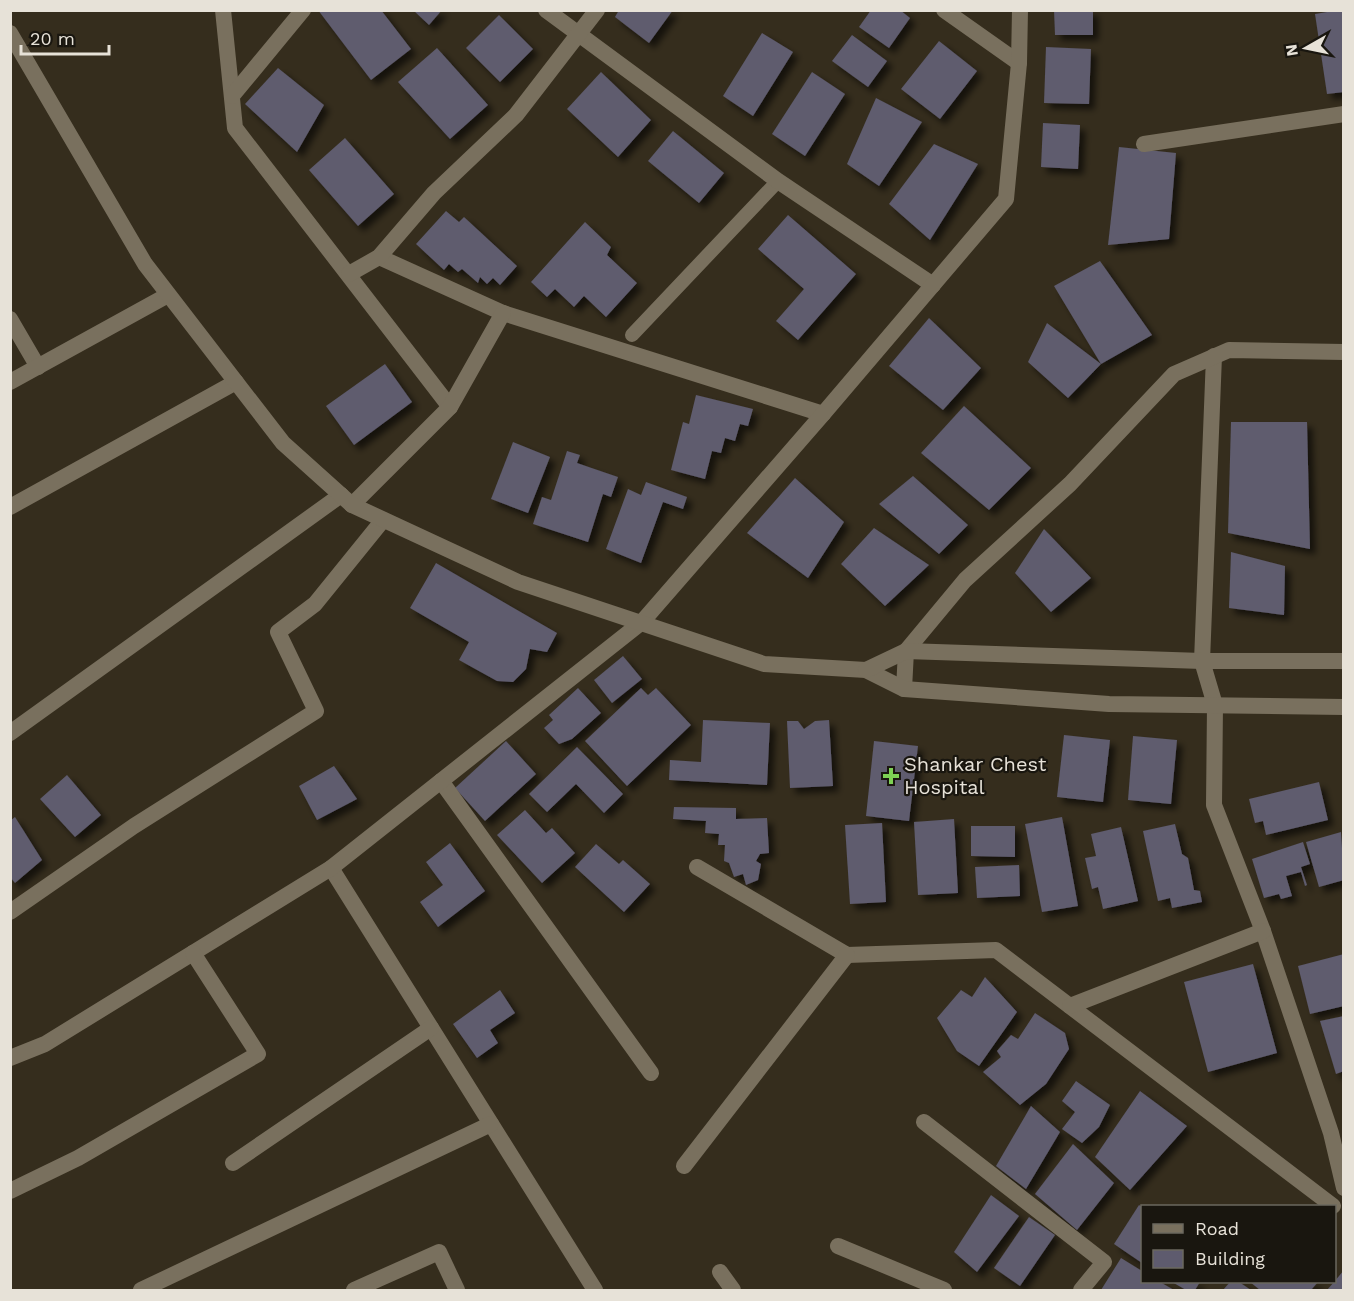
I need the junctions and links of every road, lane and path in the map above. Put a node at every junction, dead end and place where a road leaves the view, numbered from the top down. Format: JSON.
{"nodes":[{"id":1,"x":223,"y":10,"type":"edge"},
{"id":2,"x":303,"y":10,"type":"edge"},
{"id":3,"x":546,"y":10,"type":"edge"},
{"id":4,"x":597,"y":10,"type":"edge"},
{"id":5,"x":944,"y":10,"type":"edge"},
{"id":6,"x":1020,"y":10,"type":"edge"},
{"id":7,"x":10,"y":33,"type":"edge"},
{"id":8,"x":580,"y":35,"type":"junction"},
{"id":9,"x":1019,"y":63,"type":"junction"},
{"id":10,"x":232,"y":96,"type":"junction"},
{"id":11,"x":1344,"y":114,"type":"edge"},
{"id":12,"x":1144,"y":144,"type":"dead end"},
{"id":13,"x":778,"y":181,"type":"junction"},
{"id":14,"x":379,"y":257,"type":"junction"},
{"id":15,"x":349,"y":274,"type":"junction"},
{"id":16,"x":933,"y":285,"type":"junction"},
{"id":17,"x":168,"y":295,"type":"junction"},
{"id":18,"x":503,"y":313,"type":"junction"},
{"id":19,"x":10,"y":320,"type":"edge"},
{"id":20,"x":632,"y":335,"type":"dead end"},
{"id":21,"x":1344,"y":352,"type":"edge"},
{"id":22,"x":1214,"y":356,"type":"junction"},
{"id":23,"x":38,"y":367,"type":"junction"},
{"id":24,"x":10,"y":382,"type":"edge"},
{"id":25,"x":236,"y":382,"type":"junction"},
{"id":26,"x":450,"y":406,"type":"junction"},
{"id":27,"x":824,"y":414,"type":"junction"},
{"id":28,"x":346,"y":500,"type":"junction"},
{"id":29,"x":10,"y":507,"type":"edge"},
{"id":30,"x":383,"y":520,"type":"junction"},
{"id":31,"x":642,"y":622,"type":"junction"},
{"id":32,"x":906,"y":651,"type":"junction"},
{"id":33,"x":1202,"y":661,"type":"junction"},
{"id":34,"x":1344,"y":661,"type":"edge"},
{"id":35,"x":866,"y":670,"type":"junction"},
{"id":36,"x":904,"y":689,"type":"junction"},
{"id":37,"x":1215,"y":705,"type":"junction"},
{"id":38,"x":1344,"y":707,"type":"edge"},
{"id":39,"x":10,"y":733,"type":"edge"},
{"id":40,"x":441,"y":782,"type":"junction"},
{"id":41,"x":697,"y":867,"type":"dead end"},
{"id":42,"x":332,"y":868,"type":"junction"},
{"id":43,"x":10,"y":912,"type":"edge"},
{"id":44,"x":1263,"y":931,"type":"junction"},
{"id":45,"x":193,"y":953,"type":"junction"},
{"id":46,"x":847,"y":955,"type":"junction"},
{"id":47,"x":1070,"y":1006,"type":"junction"},
{"id":48,"x":431,"y":1028,"type":"junction"},
{"id":49,"x":10,"y":1058,"type":"edge"},
{"id":50,"x":651,"y":1073,"type":"dead end"},
{"id":51,"x":924,"y":1122,"type":"dead end"},
{"id":52,"x":491,"y":1124,"type":"junction"},
{"id":53,"x":233,"y":1163,"type":"dead end"},
{"id":54,"x":684,"y":1166,"type":"dead end"},
{"id":55,"x":1344,"y":1188,"type":"edge"},
{"id":56,"x":10,"y":1191,"type":"edge"},
{"id":57,"x":1331,"y":1205,"type":"edge"},
{"id":58,"x":838,"y":1246,"type":"dead end"},
{"id":59,"x":720,"y":1272,"type":"dead end"},
{"id":60,"x":141,"y":1290,"type":"edge"},
{"id":61,"x":354,"y":1290,"type":"edge"},
{"id":62,"x":457,"y":1290,"type":"edge"},
{"id":63,"x":595,"y":1290,"type":"edge"},
{"id":64,"x":733,"y":1290,"type":"edge"},
{"id":65,"x":944,"y":1290,"type":"edge"},
{"id":66,"x":1081,"y":1290,"type":"edge"}],
"edges":[{"from":1,"to":10,"type":"street"},
{"from":2,"to":10,"type":"street"},
{"from":3,"to":8,"type":"street"},
{"from":4,"to":8,"type":"street"},
{"from":5,"to":9,"type":"street"},
{"from":6,"to":9,"type":"street"},
{"from":7,"to":17,"type":"street"},
{"from":8,"to":13,"type":"street"},
{"from":8,"to":14,"type":"street"},
{"from":9,"to":16,"type":"street"},
{"from":10,"to":15,"type":"street"},
{"from":11,"to":12,"type":"street"},
{"from":13,"to":16,"type":"street"},
{"from":13,"to":20,"type":"lane"},
{"from":14,"to":15,"type":"street"},
{"from":14,"to":18,"type":"street"},
{"from":15,"to":26,"type":"street"},
{"from":16,"to":27,"type":"street"},
{"from":17,"to":23,"type":"street"},
{"from":17,"to":25,"type":"street"},
{"from":18,"to":26,"type":"street"},
{"from":18,"to":27,"type":"street"},
{"from":19,"to":23,"type":"street"},
{"from":21,"to":22,"type":"street"},
{"from":22,"to":32,"type":"street"},
{"from":22,"to":33,"type":"street"},
{"from":23,"to":24,"type":"street"},
{"from":25,"to":28,"type":"street"},
{"from":25,"to":29,"type":"street"},
{"from":26,"to":28,"type":"street"},
{"from":27,"to":31,"type":"street"},
{"from":28,"to":30,"type":"street"},
{"from":28,"to":39,"type":"street"},
{"from":30,"to":31,"type":"street"},
{"from":30,"to":43,"type":"street"},
{"from":31,"to":35,"type":"street"},
{"from":31,"to":40,"type":"street"},
{"from":32,"to":33,"type":"street"},
{"from":32,"to":35,"type":"street"},
{"from":32,"to":36,"type":"street"},
{"from":33,"to":34,"type":"street"},
{"from":33,"to":37,"type":"street"},
{"from":35,"to":36,"type":"street"},
{"from":36,"to":37,"type":"street"},
{"from":37,"to":38,"type":"street"},
{"from":37,"to":44,"type":"street"},
{"from":40,"to":42,"type":"street"},
{"from":40,"to":50,"type":"street"},
{"from":41,"to":46,"type":"street"},
{"from":42,"to":45,"type":"street"},
{"from":42,"to":48,"type":"street"},
{"from":44,"to":47,"type":"street"},
{"from":44,"to":55,"type":"street"},
{"from":45,"to":49,"type":"street"},
{"from":45,"to":56,"type":"street"},
{"from":46,"to":47,"type":"street"},
{"from":46,"to":54,"type":"street"},
{"from":47,"to":57,"type":"street"},
{"from":48,"to":52,"type":"street"},
{"from":48,"to":53,"type":"street"},
{"from":51,"to":66,"type":"street"},
{"from":52,"to":60,"type":"street"},
{"from":52,"to":63,"type":"street"},
{"from":58,"to":65,"type":"street"},
{"from":59,"to":64,"type":"street"},
{"from":61,"to":62,"type":"street"}]}
